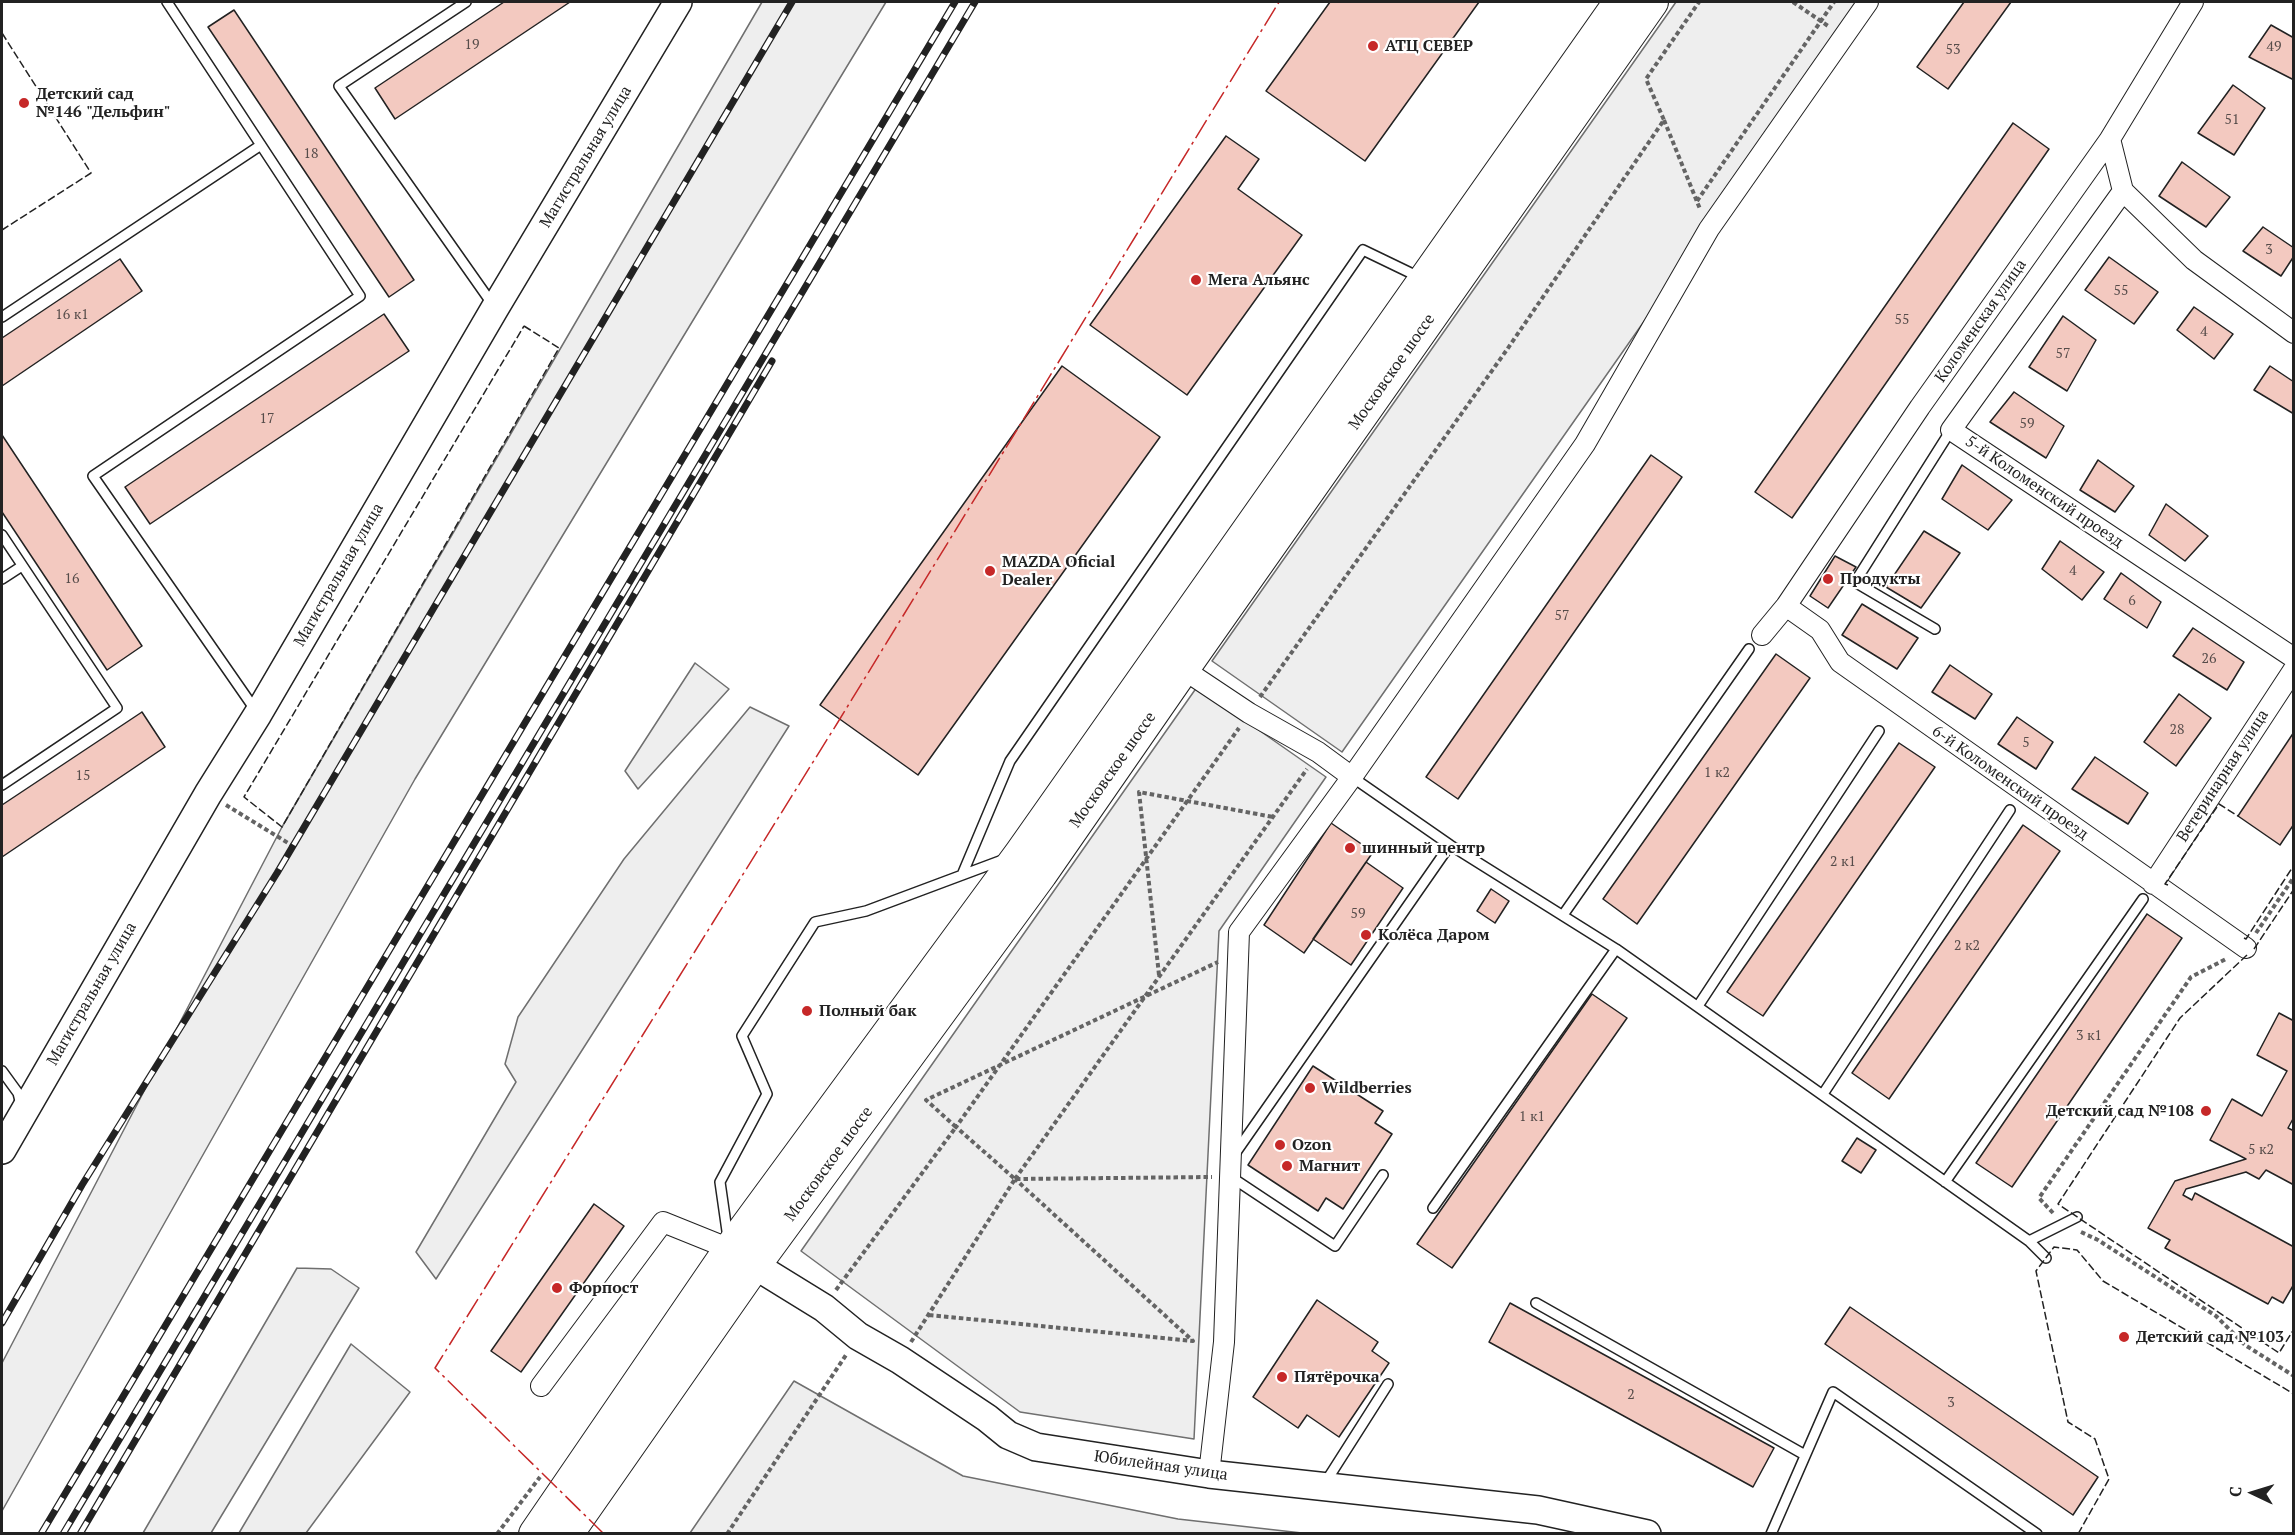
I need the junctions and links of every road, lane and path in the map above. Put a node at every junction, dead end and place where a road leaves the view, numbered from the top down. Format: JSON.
{"nodes":[{"id":1,"x":167,"y":2,"type":"edge"},
{"id":2,"x":466,"y":2,"type":"edge"},
{"id":3,"x":678,"y":2,"type":"edge"},
{"id":4,"x":1620,"y":2,"type":"edge"},
{"id":5,"x":1652,"y":2,"type":"edge"},
{"id":6,"x":1699,"y":2,"type":"edge"},
{"id":7,"x":1793,"y":2,"type":"edge"},
{"id":8,"x":1833,"y":2,"type":"edge"},
{"id":9,"x":1868,"y":2,"type":"edge"},
{"id":10,"x":2193,"y":2,"type":"edge"},
{"id":11,"x":1821,"y":21,"type":"junction"},
{"id":12,"x":1843,"y":37,"type":"junction"},
{"id":13,"x":1664,"y":120,"type":"junction"},
{"id":14,"x":2110,"y":139,"type":"junction"},
{"id":15,"x":261,"y":145,"type":"junction"},
{"id":16,"x":2123,"y":191,"type":"junction"},
{"id":17,"x":1697,"y":201,"type":"junction"},
{"id":18,"x":1709,"y":229,"type":"junction"},
{"id":19,"x":1424,"y":280,"type":"junction"},
{"id":20,"x":495,"y":308,"type":"junction"},
{"id":21,"x":2,"y":317,"type":"edge"},
{"id":22,"x":2294,"y":333,"type":"edge"},
{"id":23,"x":1951,"y":430,"type":"junction"},
{"id":24,"x":2,"y":535,"type":"edge"},
{"id":25,"x":22,"y":566,"type":"junction"},
{"id":26,"x":2,"y":579,"type":"edge"},
{"id":27,"x":1786,"y":606,"type":"junction"},
{"id":28,"x":1935,"y":629,"type":"dead end"},
{"id":29,"x":1756,"y":642,"type":"joint"},
{"id":30,"x":2294,"y":657,"type":"edge"},
{"id":31,"x":1183,"y":669,"type":"junction"},
{"id":32,"x":2294,"y":669,"type":"edge"},
{"id":33,"x":1249,"y":713,"type":"junction"},
{"id":34,"x":258,"y":714,"type":"junction"},
{"id":35,"x":1879,"y":731,"type":"dead end"},
{"id":36,"x":1318,"y":753,"type":"junction"},
{"id":37,"x":1352,"y":777,"type":"junction"},
{"id":38,"x":2,"y":785,"type":"edge"},
{"id":39,"x":208,"y":794,"type":"junction"},
{"id":40,"x":1187,"y":801,"type":"junction"},
{"id":41,"x":2010,"y":810,"type":"dead end"},
{"id":42,"x":1273,"y":817,"type":"junction"},
{"id":43,"x":1450,"y":844,"type":"junction"},
{"id":44,"x":292,"y":846,"type":"dead end"},
{"id":45,"x":1021,"y":853,"type":"junction"},
{"id":46,"x":1146,"y":859,"type":"junction"},
{"id":47,"x":962,"y":875,"type":"junction"},
{"id":48,"x":2294,"y":876,"type":"edge"},
{"id":49,"x":2148,"y":892,"type":"junction"},
{"id":50,"x":1563,"y":915,"type":"junction"},
{"id":51,"x":2246,"y":948,"type":"junction"},
{"id":52,"x":1616,"y":949,"type":"junction"},
{"id":53,"x":1238,"y":953,"type":"junction"},
{"id":54,"x":1159,"y":976,"type":"junction"},
{"id":55,"x":1147,"y":995,"type":"junction"},
{"id":56,"x":1698,"y":1006,"type":"junction"},
{"id":57,"x":1000,"y":1065,"type":"junction"},
{"id":58,"x":2,"y":1071,"type":"edge"},
{"id":59,"x":1823,"y":1094,"type":"junction"},
{"id":60,"x":24,"y":1112,"type":"junction"},
{"id":61,"x":956,"y":1126,"type":"junction"},
{"id":62,"x":2,"y":1150,"type":"edge"},
{"id":63,"x":1230,"y":1168,"type":"junction"},
{"id":64,"x":1383,"y":1175,"type":"dead end"},
{"id":65,"x":1015,"y":1179,"type":"junction"},
{"id":66,"x":1945,"y":1182,"type":"junction"},
{"id":67,"x":1433,"y":1208,"type":"dead end"},
{"id":68,"x":2077,"y":1217,"type":"dead end"},
{"id":69,"x":2063,"y":1224,"type":"junction"},
{"id":70,"x":2029,"y":1241,"type":"junction"},
{"id":71,"x":742,"y":1258,"type":"junction"},
{"id":72,"x":2046,"y":1258,"type":"dead end"},
{"id":73,"x":1536,"y":1303,"type":"dead end"},
{"id":74,"x":824,"y":1308,"type":"junction"},
{"id":75,"x":928,"y":1315,"type":"junction"},
{"id":76,"x":858,"y":1336,"type":"junction"},
{"id":77,"x":900,"y":1360,"type":"junction"},
{"id":78,"x":2294,"y":1376,"type":"edge"},
{"id":79,"x":1388,"y":1384,"type":"dead end"},
{"id":80,"x":541,"y":1386,"type":"dead end"},
{"id":81,"x":1805,"y":1455,"type":"junction"},
{"id":82,"x":1209,"y":1474,"type":"junction"},
{"id":83,"x":1323,"y":1485,"type":"junction"},
{"id":84,"x":535,"y":1533,"type":"edge"},
{"id":85,"x":567,"y":1533,"type":"edge"},
{"id":86,"x":727,"y":1533,"type":"edge"},
{"id":87,"x":1647,"y":1533,"type":"edge"},
{"id":88,"x":1771,"y":1533,"type":"edge"},
{"id":89,"x":2037,"y":1533,"type":"edge"}],
"edges":[{"from":1,"to":15,"type":"lane"},
{"from":2,"to":20,"type":"lane"},
{"from":3,"to":20,"type":"street","name":"Магистральная улица"},
{"from":4,"to":19,"type":"main road","name":"Московское шоссе"},
{"from":5,"to":31,"type":"main road","name":"Московское шоссе"},
{"from":6,"to":13,"type":"path"},
{"from":7,"to":11,"type":"path"},
{"from":8,"to":11,"type":"path"},
{"from":9,"to":12,"type":"street"},
{"from":10,"to":14,"type":"street","name":"Коломенская улица"},
{"from":11,"to":12,"type":"path"},
{"from":11,"to":17,"type":"path"},
{"from":12,"to":18,"type":"street"},
{"from":13,"to":17,"type":"path"},
{"from":13,"to":33,"type":"path"},
{"from":14,"to":16,"type":"street"},
{"from":14,"to":27,"type":"street","name":"Коломенская улица"},
{"from":15,"to":21,"type":"lane"},
{"from":15,"to":34,"type":"lane"},
{"from":16,"to":22,"type":"street"},
{"from":16,"to":23,"type":"street","name":"5-й Коломенский проезд"},
{"from":17,"to":18,"type":"path"},
{"from":18,"to":37,"type":"street"},
{"from":19,"to":45,"type":"main road","name":"Московское шоссе"},
{"from":19,"to":47,"type":"lane"},
{"from":20,"to":34,"type":"street","name":"Магистральная улица"},
{"from":23,"to":28,"type":"lane"},
{"from":23,"to":30,"type":"street","name":"5-й Коломенский проезд"},
{"from":24,"to":25,"type":"lane"},
{"from":25,"to":26,"type":"lane"},
{"from":25,"to":38,"type":"lane"},
{"from":27,"to":29,"type":"street","name":"Коломенская улица"},
{"from":27,"to":49,"type":"street","name":"6-й Коломенский проезд"},
{"from":29,"to":50,"type":"lane"},
{"from":31,"to":33,"type":"street"},
{"from":31,"to":71,"type":"main road","name":"Московское шоссе"},
{"from":32,"to":49,"type":"street","name":"Ветеринарная улица"},
{"from":33,"to":36,"type":"street"},
{"from":33,"to":40,"type":"path"},
{"from":34,"to":39,"type":"street","name":"Магистральная улица"},
{"from":35,"to":56,"type":"lane"},
{"from":36,"to":37,"type":"street"},
{"from":36,"to":42,"type":"path"},
{"from":37,"to":43,"type":"lane"},
{"from":37,"to":53,"type":"street"},
{"from":39,"to":44,"type":"path"},
{"from":39,"to":60,"type":"street","name":"Магистральная улица"},
{"from":40,"to":42,"type":"path"},
{"from":40,"to":46,"type":"path"},
{"from":40,"to":46,"type":"path"},
{"from":41,"to":59,"type":"lane"},
{"from":42,"to":54,"type":"path"},
{"from":43,"to":50,"type":"lane"},
{"from":43,"to":63,"type":"lane"},
{"from":45,"to":47,"type":"lane"},
{"from":45,"to":71,"type":"main road","name":"Московское шоссе"},
{"from":46,"to":54,"type":"path"},
{"from":46,"to":57,"type":"path"},
{"from":47,"to":71,"type":"lane"},
{"from":48,"to":51,"type":"path"},
{"from":49,"to":51,"type":"street","name":"6-й Коломенский проезд"},
{"from":49,"to":66,"type":"lane"},
{"from":50,"to":52,"type":"lane"},
{"from":51,"to":69,"type":"path"},
{"from":52,"to":56,"type":"lane"},
{"from":52,"to":67,"type":"lane"},
{"from":53,"to":55,"type":"path"},
{"from":53,"to":63,"type":"street"},
{"from":54,"to":55,"type":"path"},
{"from":55,"to":57,"type":"path"},
{"from":55,"to":65,"type":"path"},
{"from":56,"to":59,"type":"lane"},
{"from":57,"to":61,"type":"path"},
{"from":57,"to":61,"type":"path"},
{"from":58,"to":60,"type":"lane"},
{"from":59,"to":66,"type":"lane"},
{"from":60,"to":62,"type":"street","name":"Магистральная улица"},
{"from":61,"to":65,"type":"path"},
{"from":61,"to":74,"type":"path"},
{"from":63,"to":64,"type":"lane"},
{"from":63,"to":65,"type":"path"},
{"from":63,"to":82,"type":"street"},
{"from":65,"to":75,"type":"path"},
{"from":65,"to":75,"type":"path"},
{"from":66,"to":70,"type":"lane"},
{"from":68,"to":69,"type":"lane"},
{"from":69,"to":70,"type":"lane"},
{"from":69,"to":78,"type":"path"},
{"from":70,"to":72,"type":"lane"},
{"from":71,"to":74,"type":"street","name":"Юбилейная улица"},
{"from":71,"to":80,"type":"street"},
{"from":71,"to":84,"type":"main road","name":"Московское шоссе"},
{"from":71,"to":85,"type":"main road","name":"Московское шоссе"},
{"from":73,"to":81,"type":"lane"},
{"from":74,"to":76,"type":"street","name":"Юбилейная улица"},
{"from":75,"to":77,"type":"path"},
{"from":76,"to":77,"type":"street","name":"Юбилейная улица"},
{"from":76,"to":86,"type":"path"},
{"from":77,"to":82,"type":"street","name":"Юбилейная улица"},
{"from":79,"to":83,"type":"lane"},
{"from":81,"to":88,"type":"lane"},
{"from":81,"to":89,"type":"lane"},
{"from":82,"to":83,"type":"street","name":"Юбилейная улица"},
{"from":83,"to":87,"type":"street","name":"Юбилейная улица"}]}
